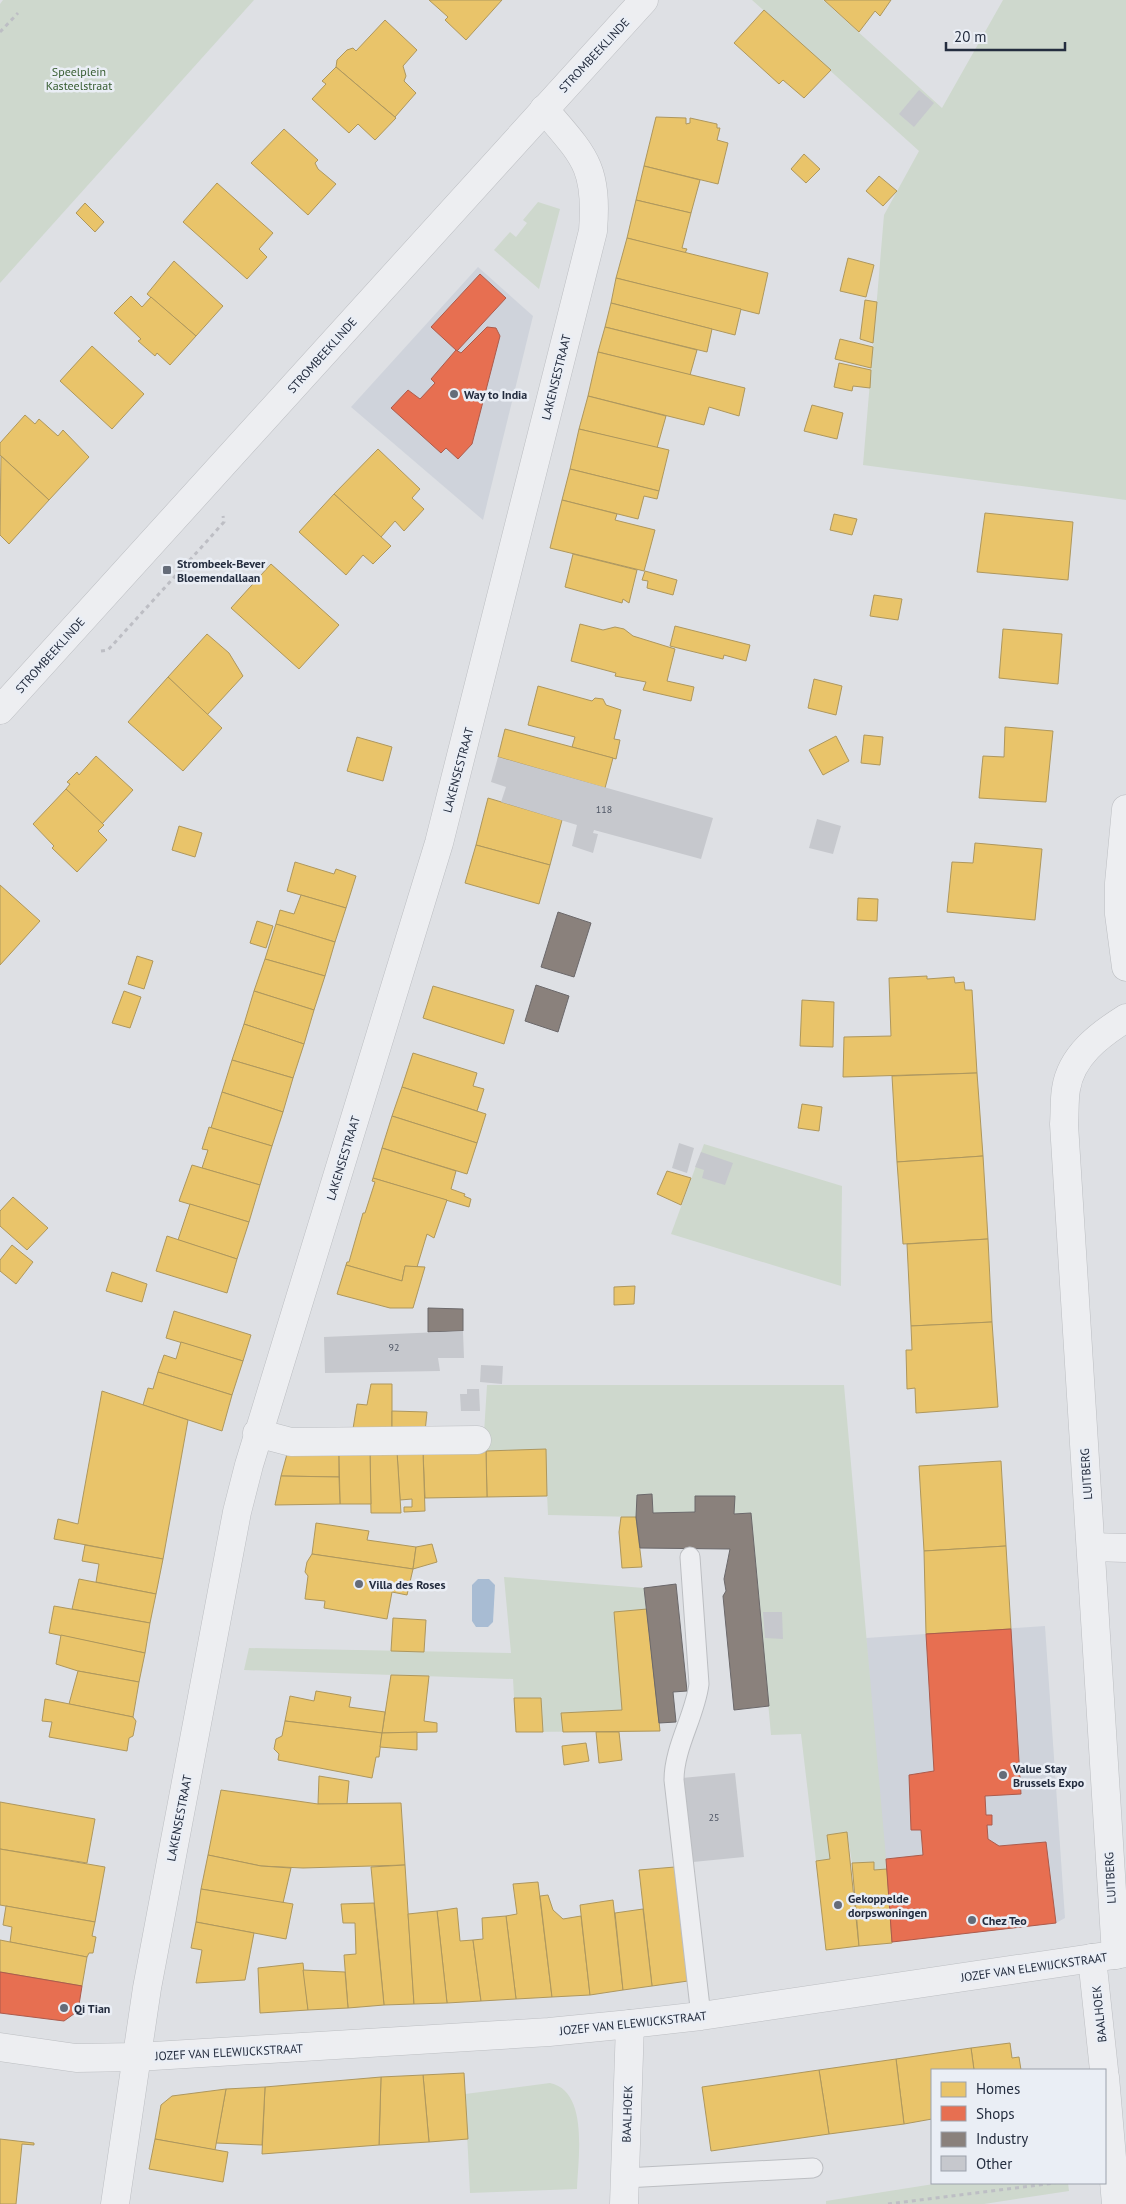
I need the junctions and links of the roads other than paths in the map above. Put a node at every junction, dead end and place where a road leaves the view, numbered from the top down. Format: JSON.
{"nodes":[{"id":1,"x":644,"y":0,"type":"edge"},
{"id":2,"x":544,"y":109,"type":"junction"},
{"id":3,"x":0,"y":710,"type":"edge"},
{"id":4,"x":1126,"y":809,"type":"edge"},
{"id":5,"x":1126,"y":968,"type":"edge"},
{"id":6,"x":1126,"y":1018,"type":"edge"},
{"id":7,"x":257,"y":1434,"type":"junction"},
{"id":8,"x":477,"y":1440,"type":"dead end"},
{"id":9,"x":1091,"y":1547,"type":"junction"},
{"id":10,"x":1126,"y":1548,"type":"edge"},
{"id":11,"x":690,"y":1557,"type":"dead end"},
{"id":12,"x":1111,"y":1956,"type":"edge"},
{"id":13,"x":701,"y":2016,"type":"junction"},
{"id":14,"x":630,"y":2024,"type":"junction"},
{"id":15,"x":0,"y":2047,"type":"edge"},
{"id":16,"x":137,"y":2057,"type":"junction"},
{"id":17,"x":1104,"y":2069,"type":"edge"},
{"id":18,"x":1106,"y":2088,"type":"edge"},
{"id":19,"x":813,"y":2168,"type":"dead end"},
{"id":20,"x":624,"y":2191,"type":"edge"},
{"id":21,"x":114,"y":2204,"type":"edge"},
{"id":22,"x":1116,"y":2204,"type":"edge"}],
"edges":[{"from":1,"to":2,"type":"street","name":"STROMBEEKLINDE"},
{"from":2,"to":3,"type":"street","name":"STROMBEEKLINDE"},
{"from":2,"to":7,"type":"street","name":"LAKENSESTRAAT"},
{"from":4,"to":5,"type":"street"},
{"from":6,"to":9,"type":"street","name":"LUITBERG"},
{"from":7,"to":8,"type":"street"},
{"from":7,"to":16,"type":"street","name":"LAKENSESTRAAT"},
{"from":9,"to":10,"type":"street"},
{"from":9,"to":12,"type":"street","name":"LUITBERG"},
{"from":11,"to":13,"type":"lane"},
{"from":12,"to":13,"type":"street","name":"JOZEF VAN ELEWIJCKSTRAAT"},
{"from":12,"to":17,"type":"street","name":"BAALHOEK"},
{"from":13,"to":14,"type":"street","name":"JOZEF VAN ELEWIJCKSTRAAT"},
{"from":14,"to":16,"type":"street","name":"JOZEF VAN ELEWIJCKSTRAAT"},
{"from":14,"to":20,"type":"street","name":"BAALHOEK"},
{"from":15,"to":16,"type":"street","name":"JOZEF VAN ELEWIJCKSTRAAT"},
{"from":16,"to":21,"type":"street","name":"LAKENSESTRAAT"},
{"from":18,"to":22,"type":"street"},
{"from":19,"to":20,"type":"lane"}]}
